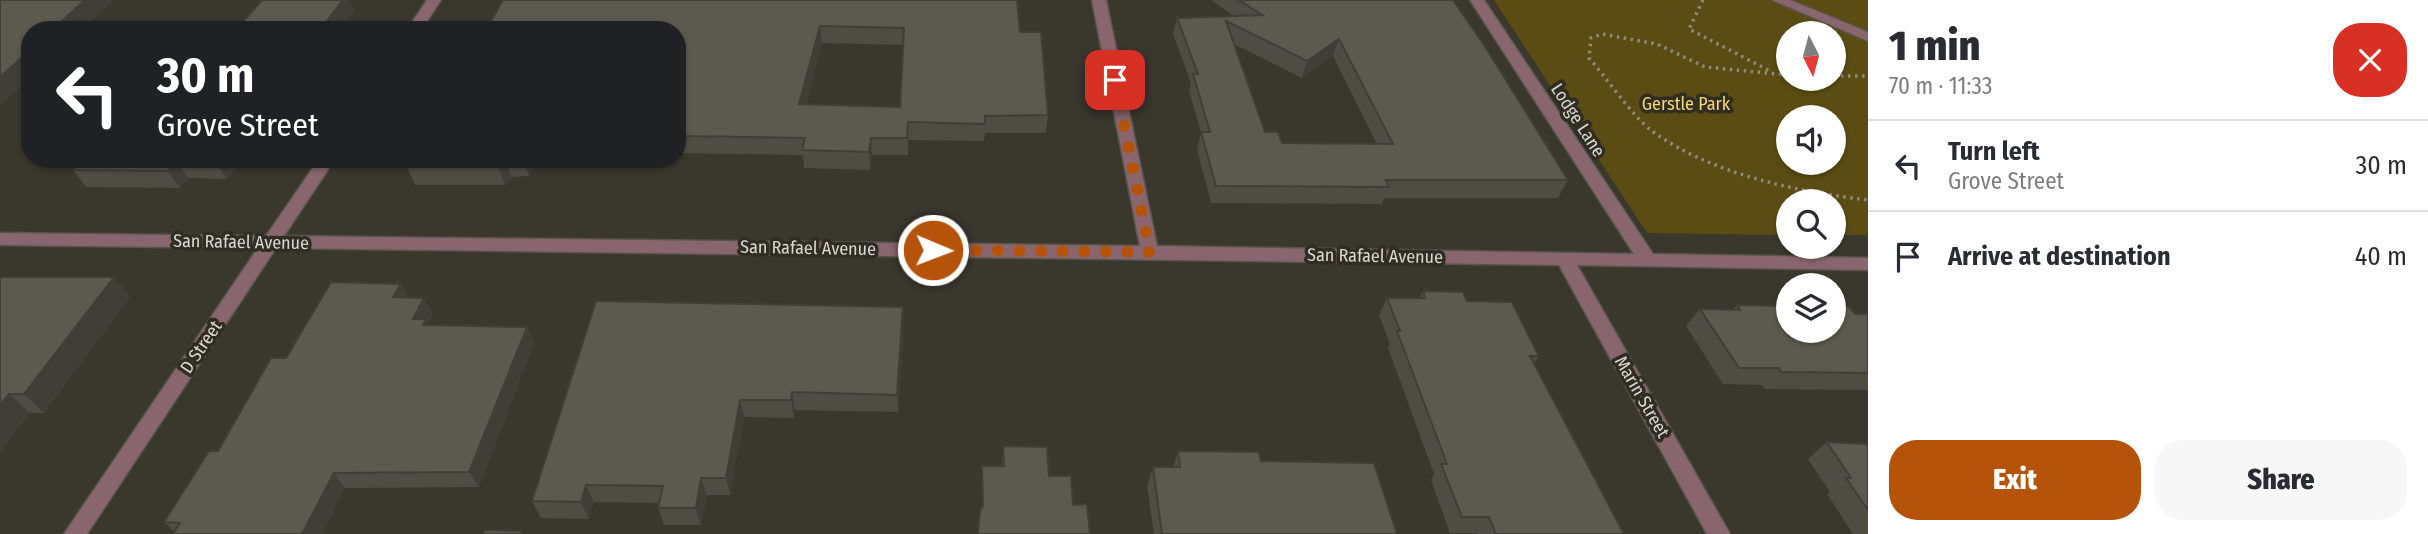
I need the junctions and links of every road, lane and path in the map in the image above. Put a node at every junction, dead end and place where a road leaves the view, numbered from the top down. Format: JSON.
{"nodes":[{"id":1,"x":434,"y":0,"type":"edge"},
{"id":2,"x":1099,"y":0,"type":"edge"},
{"id":3,"x":1477,"y":0,"type":"edge"},
{"id":4,"x":1703,"y":0,"type":"edge"},
{"id":5,"x":1779,"y":0,"type":"edge"},
{"id":6,"x":420,"y":21,"type":"edge"},
{"id":7,"x":1868,"y":37,"type":"edge"},
{"id":8,"x":1776,"y":73,"type":"edge"},
{"id":9,"x":1776,"y":74,"type":"edge"},
{"id":10,"x":1846,"y":76,"type":"edge"},
{"id":11,"x":1868,"y":76,"type":"edge"},
{"id":12,"x":321,"y":168,"type":"edge"},
{"id":13,"x":1868,"y":200,"type":"edge"},
{"id":14,"x":0,"y":239,"type":"edge"},
{"id":15,"x":270,"y":243,"type":"junction"},
{"id":16,"x":1150,"y":252,"type":"junction"},
{"id":17,"x":1565,"y":261,"type":"junction"},
{"id":18,"x":1648,"y":261,"type":"junction"},
{"id":19,"x":1868,"y":264,"type":"edge"},
{"id":20,"x":75,"y":534,"type":"edge"},
{"id":21,"x":1719,"y":534,"type":"edge"}],
"edges":[{"from":1,"to":6,"type":"street"},
{"from":2,"to":16,"type":"street"},
{"from":3,"to":18,"type":"street","name":"Lodge Lane"},
{"from":4,"to":8,"type":"path"},
{"from":5,"to":7,"type":"street"},
{"from":9,"to":13,"type":"path"},
{"from":10,"to":11,"type":"path"},
{"from":12,"to":15,"type":"street","name":"D Street"},
{"from":14,"to":15,"type":"street","name":"San Rafael Avenue"},
{"from":15,"to":16,"type":"street","name":"San Rafael Avenue"},
{"from":15,"to":20,"type":"street","name":"D Street"},
{"from":16,"to":17,"type":"street","name":"San Rafael Avenue"},
{"from":17,"to":18,"type":"street","name":"San Rafael Avenue"},
{"from":17,"to":21,"type":"street","name":"Marin Street"},
{"from":18,"to":19,"type":"street","name":"San Rafael Avenue"}]}
